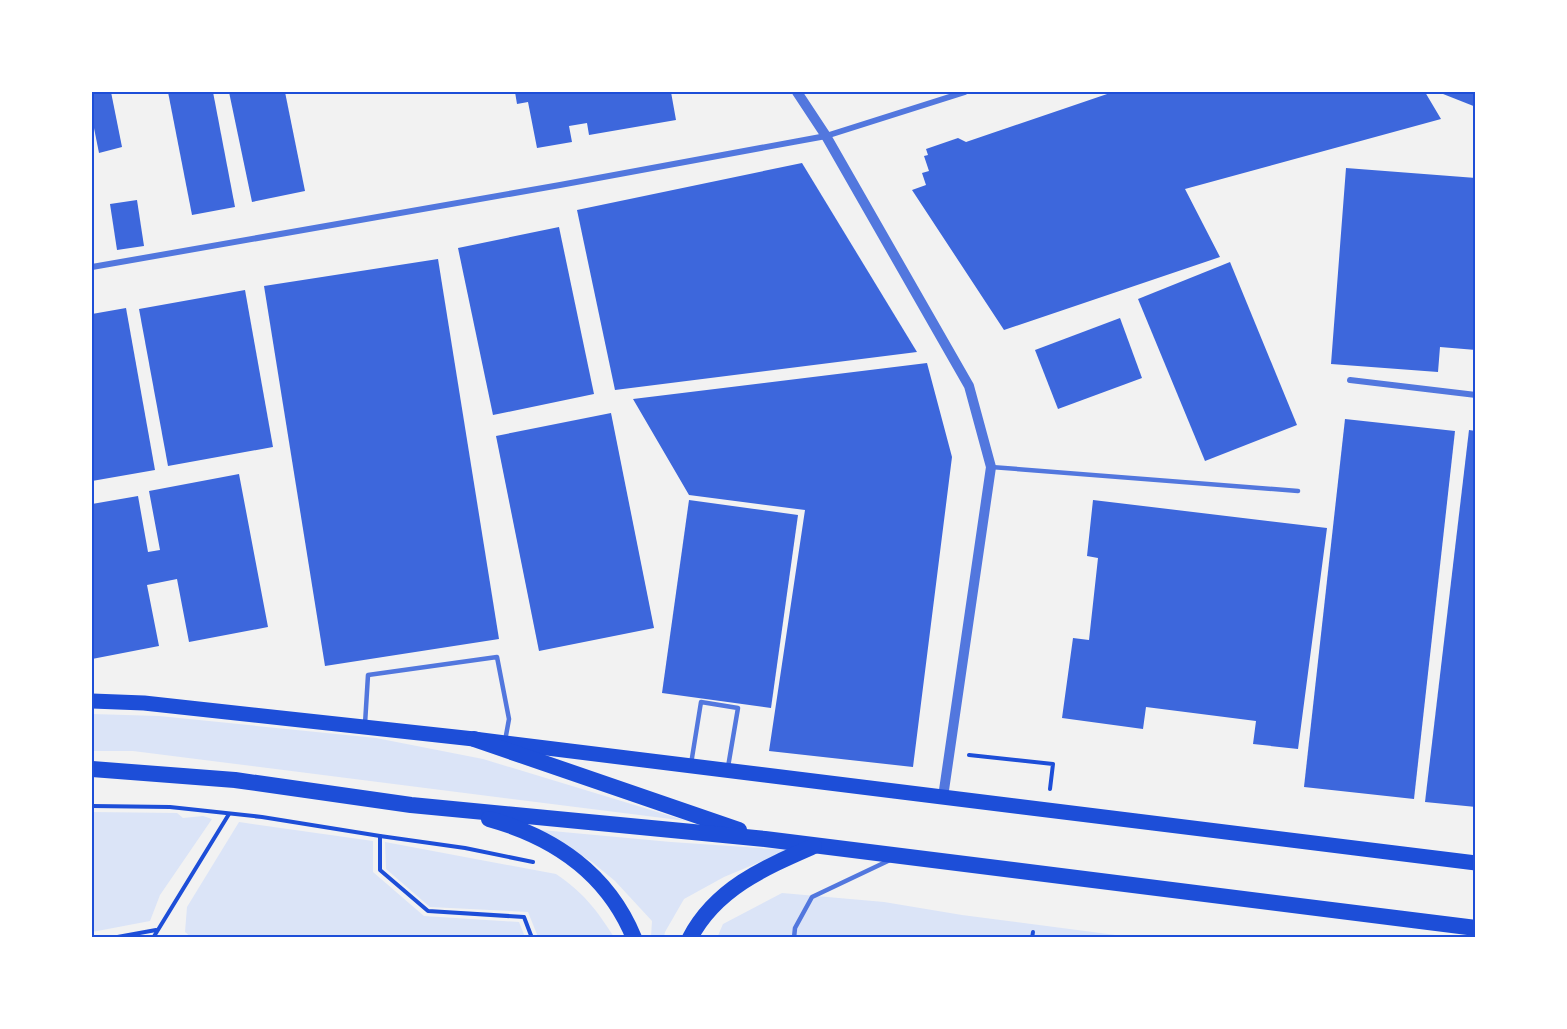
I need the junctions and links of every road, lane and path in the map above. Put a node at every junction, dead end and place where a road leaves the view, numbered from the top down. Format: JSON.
{"nodes":[{"id":1,"x":797,"y":92,"type":"edge"},
{"id":2,"x":965,"y":92,"type":"edge"},
{"id":3,"x":826,"y":136,"type":"junction"},
{"id":4,"x":92,"y":267,"type":"edge"},
{"id":5,"x":1350,"y":380,"type":"dead end"},
{"id":6,"x":1476,"y":395,"type":"edge"},
{"id":7,"x":991,"y":467,"type":"junction"},
{"id":8,"x":1298,"y":491,"type":"dead end"},
{"id":9,"x":92,"y":701,"type":"edge"},
{"id":10,"x":365,"y":727,"type":"junction"},
{"id":11,"x":474,"y":739,"type":"junction"},
{"id":12,"x":504,"y":743,"type":"junction"},
{"id":13,"x":949,"y":753,"type":"junction"},
{"id":14,"x":691,"y":766,"type":"junction"},
{"id":15,"x":92,"y":769,"type":"edge"},
{"id":16,"x":728,"y":771,"type":"junction"},
{"id":17,"x":943,"y":797,"type":"junction"},
{"id":18,"x":411,"y":805,"type":"junction"},
{"id":19,"x":92,"y":806,"type":"edge"},
{"id":20,"x":1047,"y":810,"type":"junction"},
{"id":21,"x":229,"y":814,"type":"junction"},
{"id":22,"x":380,"y":836,"type":"junction"},
{"id":23,"x":765,"y":839,"type":"junction"},
{"id":24,"x":815,"y":845,"type":"junction"},
{"id":25,"x":898,"y":856,"type":"junction"},
{"id":26,"x":537,"y":863,"type":"dead end"},
{"id":27,"x":1476,"y":863,"type":"edge"},
{"id":28,"x":1476,"y":927,"type":"edge"},
{"id":29,"x":156,"y":930,"type":"junction"},
{"id":30,"x":112,"y":938,"type":"edge"},
{"id":31,"x":153,"y":938,"type":"edge"},
{"id":32,"x":532,"y":938,"type":"edge"},
{"id":33,"x":634,"y":938,"type":"edge"},
{"id":34,"x":690,"y":938,"type":"edge"},
{"id":35,"x":794,"y":938,"type":"edge"}],
"edges":[{"from":1,"to":3,"type":"street"},
{"from":2,"to":3,"type":"street"},
{"from":3,"to":4,"type":"street"},
{"from":3,"to":7,"type":"street"},
{"from":5,"to":6,"type":"street"},
{"from":7,"to":8,"type":"lane"},
{"from":7,"to":13,"type":"street"},
{"from":9,"to":10,"type":"main road"},
{"from":10,"to":11,"type":"main road"},
{"from":10,"to":12,"type":"lane"},
{"from":11,"to":12,"type":"main road"},
{"from":11,"to":23,"type":"highway"},
{"from":12,"to":14,"type":"main road"},
{"from":13,"to":17,"type":"street"},
{"from":13,"to":20,"type":"path"},
{"from":14,"to":16,"type":"main road"},
{"from":14,"to":16,"type":"lane"},
{"from":15,"to":18,"type":"highway"},
{"from":16,"to":17,"type":"main road"},
{"from":17,"to":20,"type":"main road"},
{"from":18,"to":23,"type":"highway"},
{"from":18,"to":33,"type":"highway"},
{"from":19,"to":21,"type":"path"},
{"from":20,"to":27,"type":"main road"},
{"from":21,"to":22,"type":"path"},
{"from":21,"to":29,"type":"path"},
{"from":22,"to":26,"type":"path"},
{"from":22,"to":32,"type":"path"},
{"from":23,"to":24,"type":"highway"},
{"from":24,"to":25,"type":"highway"},
{"from":24,"to":34,"type":"highway"},
{"from":25,"to":28,"type":"highway"},
{"from":25,"to":35,"type":"lane"},
{"from":29,"to":30,"type":"path"},
{"from":29,"to":31,"type":"path"}]}
